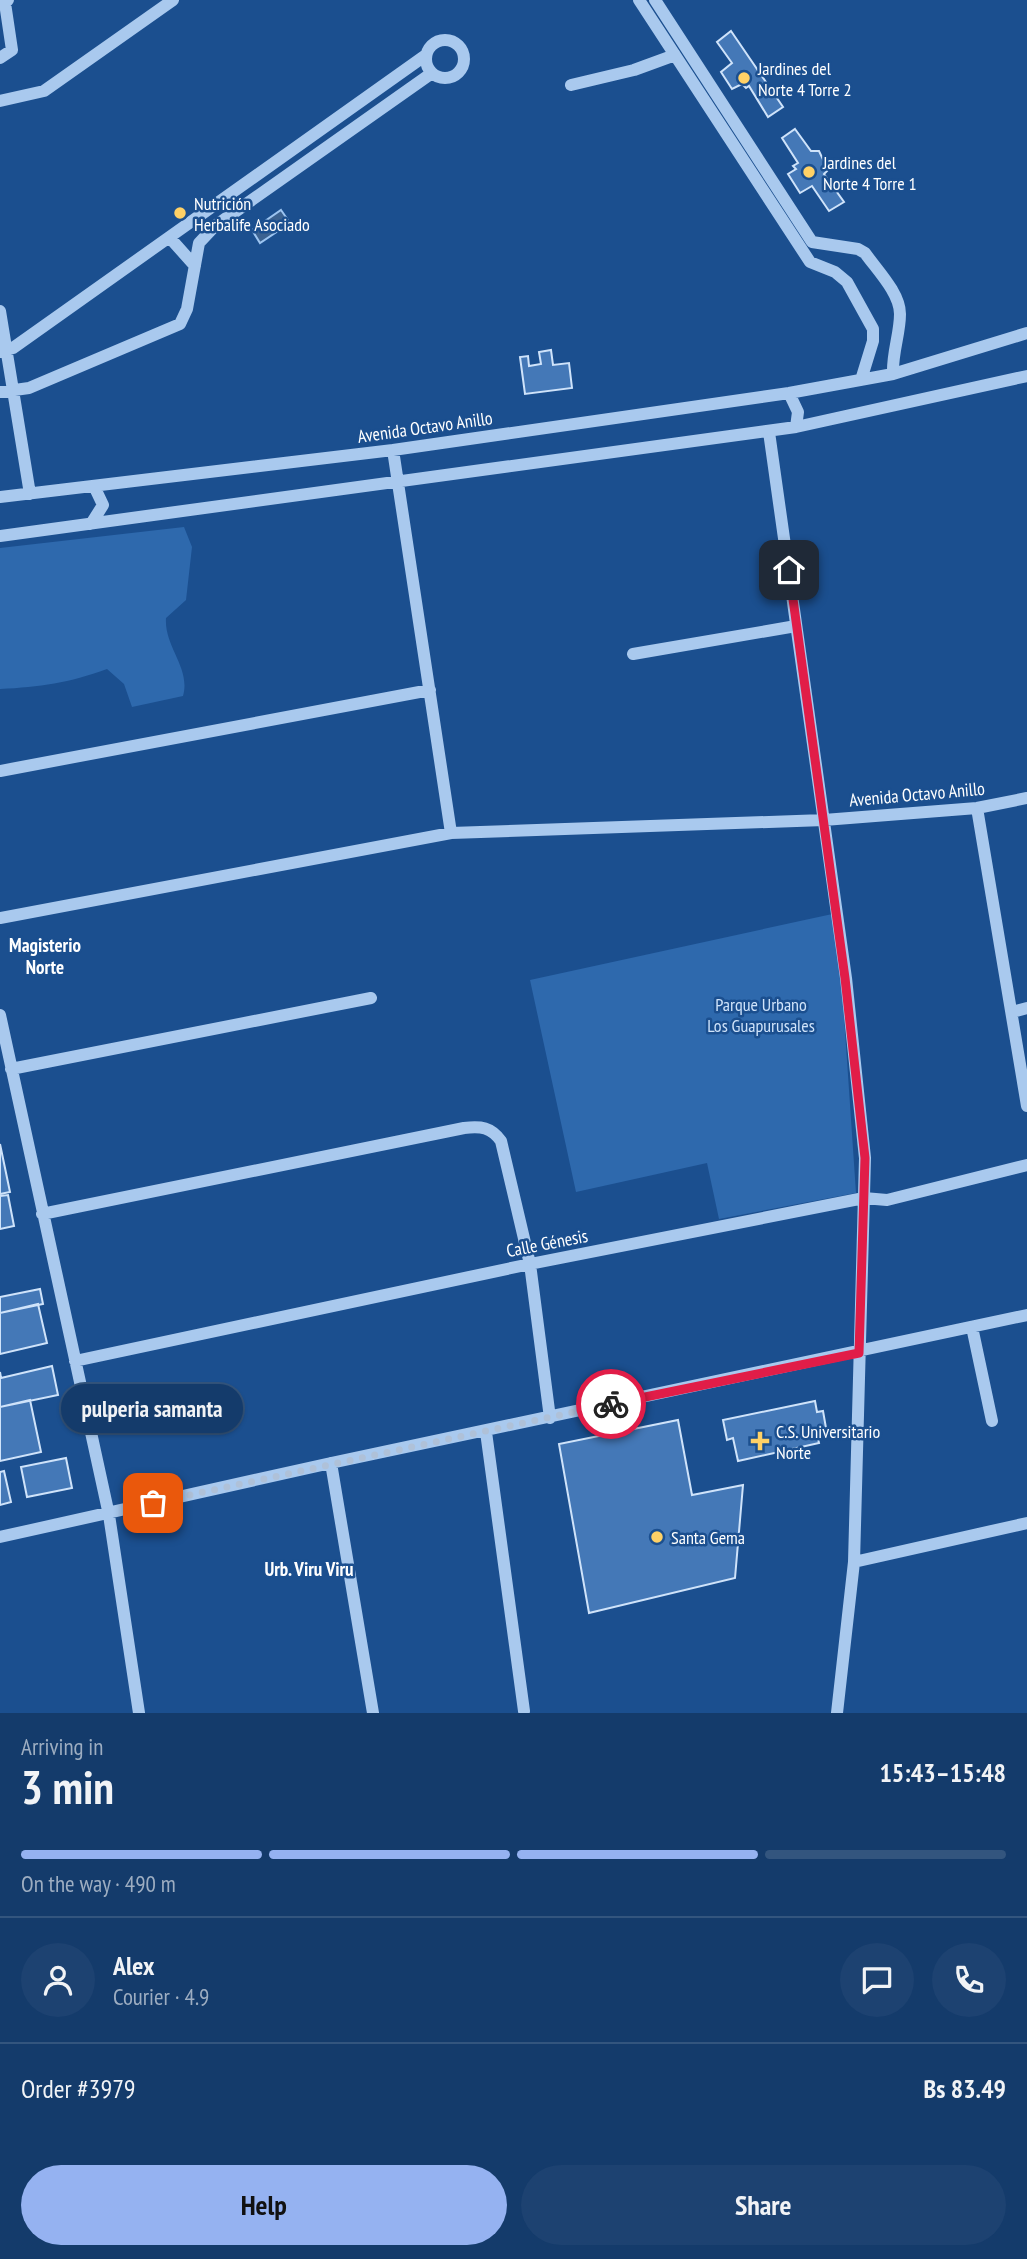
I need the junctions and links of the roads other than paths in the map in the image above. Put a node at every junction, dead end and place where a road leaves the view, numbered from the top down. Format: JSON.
{"nodes":[{"id":1,"x":8,"y":0,"type":"edge"},
{"id":2,"x":173,"y":0,"type":"edge"},
{"id":3,"x":639,"y":0,"type":"edge"},
{"id":4,"x":655,"y":0,"type":"edge"},
{"id":5,"x":426,"y":55,"type":"junction"},
{"id":6,"x":675,"y":55,"type":"junction"},
{"id":7,"x":0,"y":58,"type":"edge"},
{"id":8,"x":432,"y":73,"type":"junction"},
{"id":9,"x":571,"y":85,"type":"dead end"},
{"id":10,"x":0,"y":101,"type":"edge"},
{"id":11,"x":170,"y":238,"type":"junction"},
{"id":12,"x":195,"y":266,"type":"junction"},
{"id":13,"x":0,"y":311,"type":"edge"},
{"id":14,"x":1027,"y":333,"type":"edge"},
{"id":15,"x":3,"y":351,"type":"edge"},
{"id":16,"x":893,"y":374,"type":"junction"},
{"id":17,"x":1027,"y":376,"type":"edge"},
{"id":18,"x":861,"y":380,"type":"junction"},
{"id":19,"x":6,"y":391,"type":"edge"},
{"id":20,"x":789,"y":393,"type":"junction"},
{"id":21,"x":796,"y":428,"type":"junction"},
{"id":22,"x":769,"y":432,"type":"junction"},
{"id":23,"x":393,"y":450,"type":"junction"},
{"id":24,"x":397,"y":482,"type":"junction"},
{"id":25,"x":94,"y":486,"type":"junction"},
{"id":26,"x":30,"y":494,"type":"junction"},
{"id":27,"x":0,"y":497,"type":"edge"},
{"id":28,"x":91,"y":524,"type":"junction"},
{"id":29,"x":0,"y":536,"type":"edge"},
{"id":30,"x":796,"y":626,"type":"junction"},
{"id":31,"x":633,"y":654,"type":"dead end"},
{"id":32,"x":430,"y":691,"type":"junction"},
{"id":33,"x":0,"y":771,"type":"edge"},
{"id":34,"x":1027,"y":798,"type":"edge"},
{"id":35,"x":977,"y":808,"type":"junction"},
{"id":36,"x":824,"y":820,"type":"junction"},
{"id":37,"x":451,"y":833,"type":"junction"},
{"id":38,"x":0,"y":918,"type":"edge"},
{"id":39,"x":371,"y":998,"type":"dead end"},
{"id":40,"x":1027,"y":1008,"type":"edge"},
{"id":41,"x":1012,"y":1012,"type":"junction"},
{"id":42,"x":0,"y":1015,"type":"edge"},
{"id":43,"x":11,"y":1069,"type":"junction"},
{"id":44,"x":1027,"y":1106,"type":"edge"},
{"id":45,"x":1027,"y":1164,"type":"edge"},
{"id":46,"x":864,"y":1198,"type":"junction"},
{"id":47,"x":42,"y":1213,"type":"junction"},
{"id":48,"x":530,"y":1264,"type":"junction"},
{"id":49,"x":1027,"y":1315,"type":"edge"},
{"id":50,"x":972,"y":1327,"type":"junction"},
{"id":51,"x":859,"y":1353,"type":"junction"},
{"id":52,"x":75,"y":1362,"type":"junction"},
{"id":53,"x":550,"y":1418,"type":"junction"},
{"id":54,"x":992,"y":1420,"type":"dead end"},
{"id":55,"x":486,"y":1432,"type":"junction"},
{"id":56,"x":331,"y":1463,"type":"junction"},
{"id":57,"x":109,"y":1515,"type":"junction"},
{"id":58,"x":1027,"y":1523,"type":"edge"},
{"id":59,"x":0,"y":1537,"type":"edge"},
{"id":60,"x":854,"y":1562,"type":"junction"},
{"id":61,"x":524,"y":1711,"type":"edge"},
{"id":62,"x":139,"y":1713,"type":"edge"},
{"id":63,"x":373,"y":1713,"type":"edge"},
{"id":64,"x":837,"y":1713,"type":"edge"}],
"edges":[{"from":1,"to":7,"type":"street"},
{"from":2,"to":10,"type":"street"},
{"from":3,"to":6,"type":"street"},
{"from":4,"to":16,"type":"street"},
{"from":5,"to":8,"type":"street"},
{"from":5,"to":8,"type":"street"},
{"from":5,"to":11,"type":"street"},
{"from":6,"to":9,"type":"street"},
{"from":6,"to":18,"type":"street"},
{"from":8,"to":12,"type":"street"},
{"from":11,"to":12,"type":"street"},
{"from":11,"to":15,"type":"street"},
{"from":12,"to":19,"type":"street"},
{"from":13,"to":15,"type":"street"},
{"from":14,"to":16,"type":"street","name":"Avenida Octavo Anillo"},
{"from":15,"to":19,"type":"street"},
{"from":16,"to":18,"type":"street","name":"Avenida Octavo Anillo"},
{"from":17,"to":21,"type":"street"},
{"from":18,"to":20,"type":"street","name":"Avenida Octavo Anillo"},
{"from":19,"to":26,"type":"street"},
{"from":20,"to":21,"type":"street"},
{"from":20,"to":23,"type":"street","name":"Avenida Octavo Anillo"},
{"from":21,"to":22,"type":"street"},
{"from":22,"to":24,"type":"street"},
{"from":22,"to":30,"type":"street"},
{"from":23,"to":24,"type":"street"},
{"from":23,"to":25,"type":"street","name":"Avenida Octavo Anillo"},
{"from":24,"to":28,"type":"street"},
{"from":24,"to":32,"type":"street"},
{"from":25,"to":26,"type":"street","name":"Avenida Octavo Anillo"},
{"from":25,"to":28,"type":"street"},
{"from":26,"to":27,"type":"street","name":"Avenida Octavo Anillo"},
{"from":28,"to":29,"type":"street"},
{"from":30,"to":31,"type":"street"},
{"from":30,"to":36,"type":"street"},
{"from":32,"to":33,"type":"street"},
{"from":32,"to":37,"type":"street"},
{"from":34,"to":35,"type":"street","name":"Avenida Octavo Anillo"},
{"from":35,"to":36,"type":"street","name":"Avenida Octavo Anillo"},
{"from":35,"to":41,"type":"street"},
{"from":36,"to":37,"type":"street","name":"Avenida Octavo Anillo"},
{"from":36,"to":46,"type":"street"},
{"from":37,"to":38,"type":"street","name":"Avenida Octavo Anillo"},
{"from":39,"to":43,"type":"street"},
{"from":40,"to":41,"type":"street"},
{"from":41,"to":44,"type":"street"},
{"from":42,"to":43,"type":"street"},
{"from":43,"to":47,"type":"street"},
{"from":45,"to":46,"type":"street","name":"Calle Génesis"},
{"from":46,"to":48,"type":"street","name":"Calle Génesis"},
{"from":46,"to":51,"type":"street"},
{"from":47,"to":48,"type":"street"},
{"from":47,"to":52,"type":"street"},
{"from":48,"to":52,"type":"street","name":"Calle Génesis"},
{"from":48,"to":53,"type":"street"},
{"from":49,"to":50,"type":"street"},
{"from":50,"to":51,"type":"street"},
{"from":50,"to":54,"type":"street"},
{"from":51,"to":53,"type":"street"},
{"from":51,"to":60,"type":"street"},
{"from":52,"to":57,"type":"street"},
{"from":53,"to":55,"type":"street"},
{"from":55,"to":56,"type":"street"},
{"from":55,"to":61,"type":"street"},
{"from":56,"to":57,"type":"street"},
{"from":56,"to":63,"type":"street"},
{"from":57,"to":59,"type":"street"},
{"from":57,"to":62,"type":"street"},
{"from":58,"to":60,"type":"street"},
{"from":60,"to":64,"type":"street"}]}
